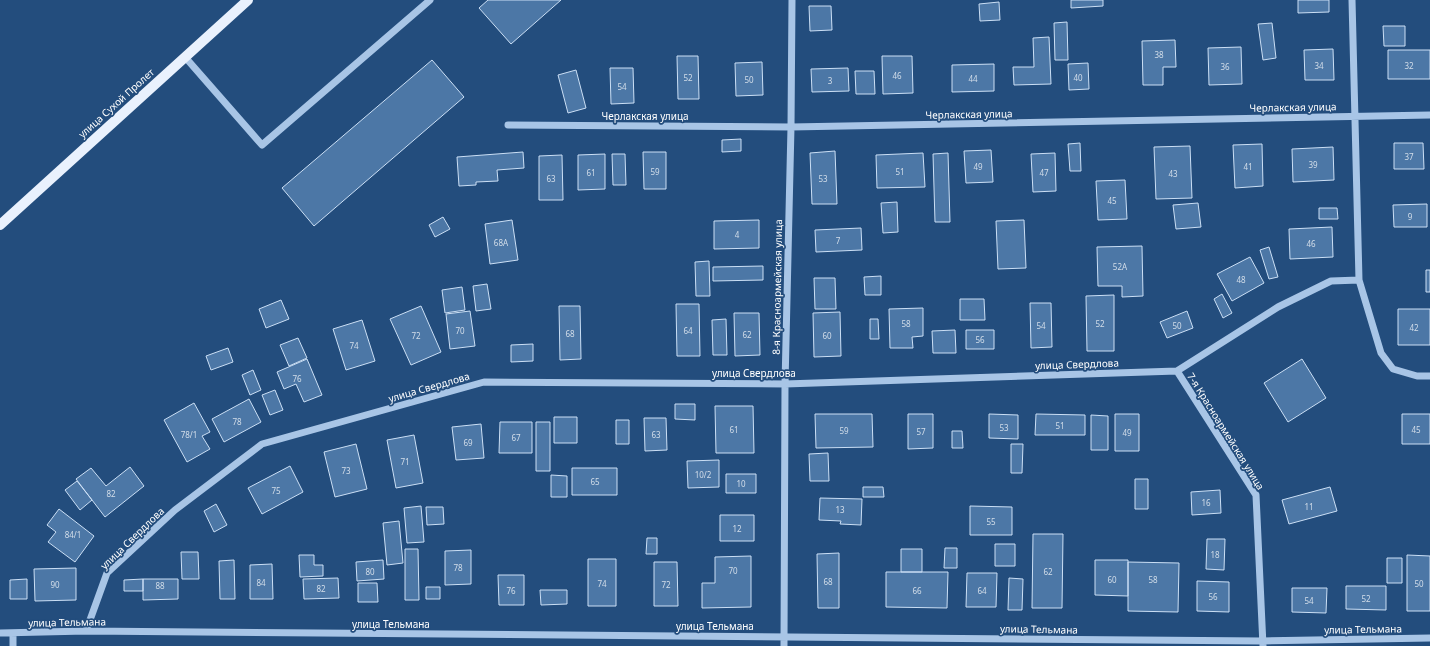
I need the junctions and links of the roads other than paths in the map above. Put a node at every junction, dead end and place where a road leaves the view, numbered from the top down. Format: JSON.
{"nodes":[{"id":1,"x":248,"y":0,"type":"edge"},
{"id":2,"x":430,"y":0,"type":"edge"},
{"id":3,"x":792,"y":0,"type":"edge"},
{"id":4,"x":1352,"y":0,"type":"edge"},
{"id":5,"x":185,"y":57,"type":"junction"},
{"id":6,"x":1430,"y":115,"type":"edge"},
{"id":7,"x":1355,"y":116,"type":"junction"},
{"id":8,"x":508,"y":125,"type":"dead end"},
{"id":9,"x":791,"y":127,"type":"junction"},
{"id":10,"x":0,"y":225,"type":"edge"},
{"id":11,"x":1360,"y":280,"type":"junction"},
{"id":12,"x":1177,"y":371,"type":"junction"},
{"id":13,"x":1430,"y":376,"type":"edge"},
{"id":14,"x":785,"y":384,"type":"junction"},
{"id":15,"x":86,"y":632,"type":"junction"},
{"id":16,"x":0,"y":633,"type":"edge"},
{"id":17,"x":13,"y":634,"type":"junction"},
{"id":18,"x":784,"y":636,"type":"junction"},
{"id":19,"x":1430,"y":638,"type":"edge"},
{"id":20,"x":1263,"y":643,"type":"edge"},
{"id":21,"x":13,"y":646,"type":"edge"},
{"id":22,"x":784,"y":646,"type":"edge"}],
"edges":[{"from":1,"to":5,"type":"main road","name":"улица Сухой Пролет"},
{"from":2,"to":5,"type":"street"},
{"from":3,"to":9,"type":"street","name":"8-я Красноармейская улица"},
{"from":4,"to":7,"type":"street"},
{"from":5,"to":10,"type":"main road","name":"улица Сухой Пролет"},
{"from":6,"to":7,"type":"street","name":"Черлакская улица"},
{"from":7,"to":9,"type":"street","name":"Черлакская улица"},
{"from":7,"to":11,"type":"street"},
{"from":8,"to":9,"type":"street","name":"Черлакская улица"},
{"from":9,"to":14,"type":"street","name":"8-я Красноармейская улица"},
{"from":11,"to":12,"type":"street"},
{"from":11,"to":13,"type":"street"},
{"from":12,"to":14,"type":"street","name":"улица Свердлова"},
{"from":12,"to":20,"type":"street","name":"7-я Красноармейская улица"},
{"from":14,"to":15,"type":"street","name":"улица Свердлова"},
{"from":14,"to":18,"type":"street","name":"8-я Красноармейская улица"},
{"from":15,"to":17,"type":"street","name":"улица Тельмана"},
{"from":15,"to":18,"type":"street","name":"улица Тельмана"},
{"from":16,"to":17,"type":"street","name":"улица Тельмана"},
{"from":17,"to":21,"type":"street"},
{"from":18,"to":20,"type":"street","name":"улица Тельмана"},
{"from":18,"to":22,"type":"street","name":"8-я Красноармейская улица"},
{"from":19,"to":20,"type":"street","name":"улица Тельмана"}]}
